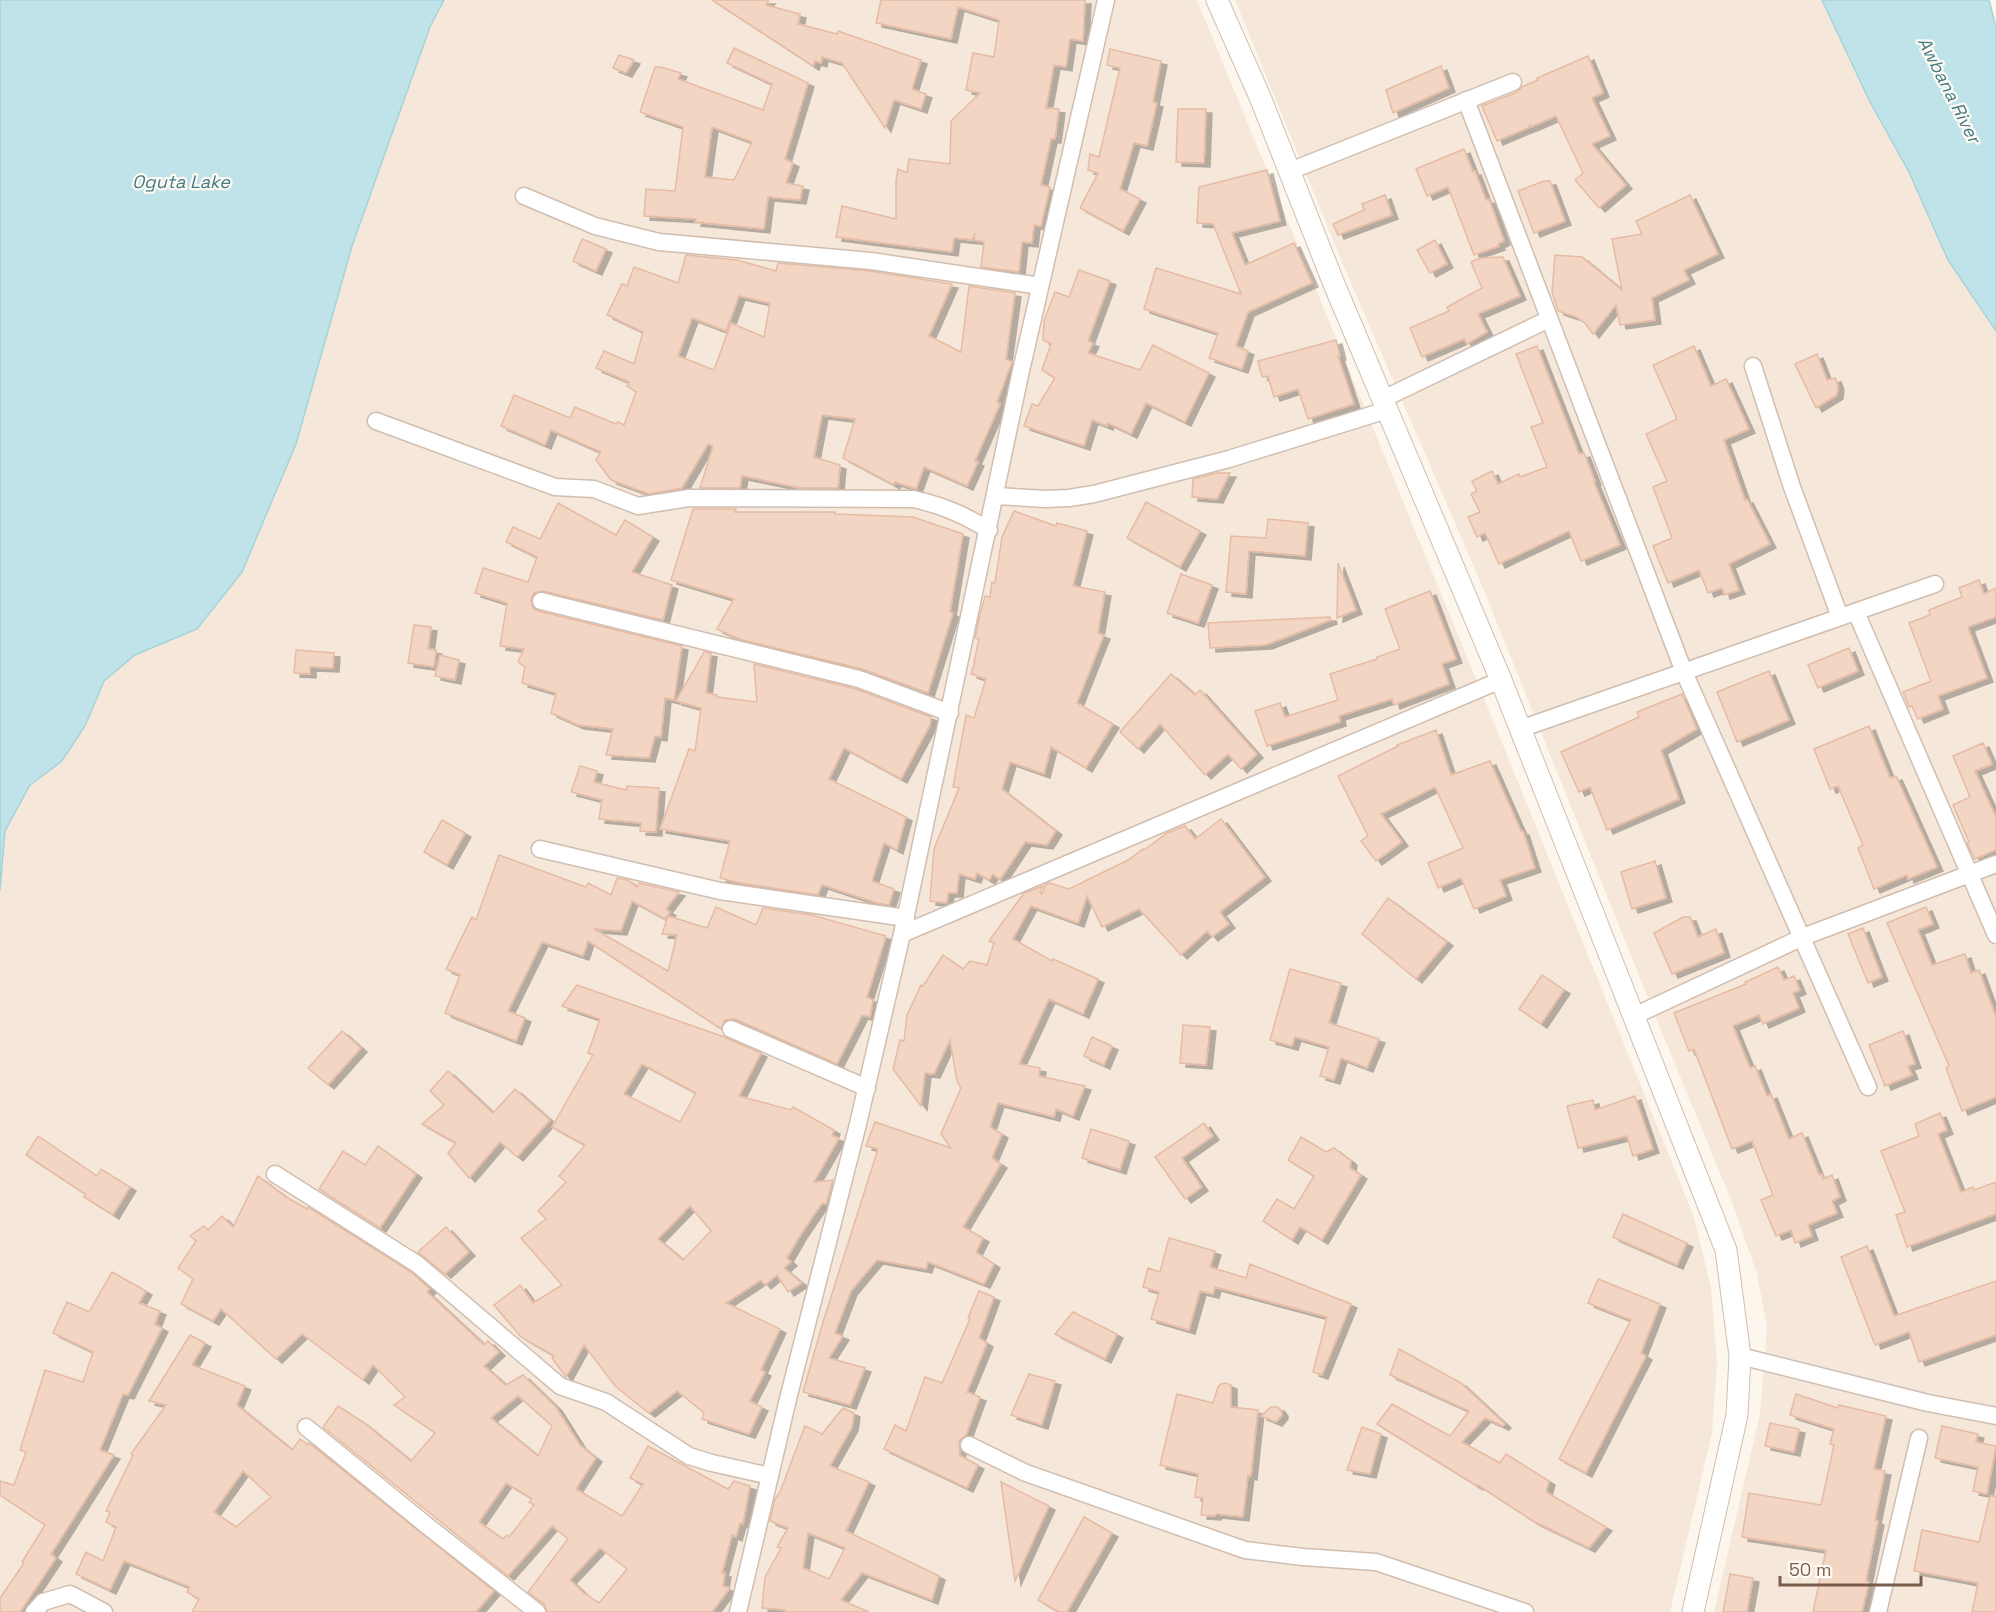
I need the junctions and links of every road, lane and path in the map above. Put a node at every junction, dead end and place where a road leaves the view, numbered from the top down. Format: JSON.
{"nodes":[{"id":1,"x":1106,"y":0,"type":"edge"},
{"id":2,"x":1217,"y":0,"type":"edge"},
{"id":3,"x":1513,"y":82,"type":"dead end"},
{"id":4,"x":1466,"y":100,"type":"junction"},
{"id":5,"x":1290,"y":171,"type":"junction"},
{"id":6,"x":524,"y":196,"type":"dead end"},
{"id":7,"x":1040,"y":286,"type":"junction"},
{"id":8,"x":1549,"y":319,"type":"junction"},
{"id":9,"x":1753,"y":366,"type":"dead end"},
{"id":10,"x":1385,"y":405,"type":"junction"},
{"id":11,"x":376,"y":421,"type":"dead end"},
{"id":12,"x":996,"y":496,"type":"junction"},
{"id":13,"x":989,"y":530,"type":"junction"},
{"id":14,"x":1935,"y":584,"type":"dead end"},
{"id":15,"x":541,"y":601,"type":"dead end"},
{"id":16,"x":1856,"y":612,"type":"junction"},
{"id":17,"x":1840,"y":617,"type":"junction"},
{"id":18,"x":1684,"y":672,"type":"junction"},
{"id":19,"x":1501,"y":680,"type":"junction"},
{"id":20,"x":950,"y":713,"type":"junction"},
{"id":21,"x":1520,"y":729,"type":"junction"},
{"id":22,"x":540,"y":849,"type":"dead end"},
{"id":23,"x":1996,"y":864,"type":"edge"},
{"id":24,"x":1970,"y":875,"type":"junction"},
{"id":25,"x":904,"y":926,"type":"junction"},
{"id":26,"x":1996,"y":935,"type":"edge"},
{"id":27,"x":1803,"y":937,"type":"junction"},
{"id":28,"x":1634,"y":1016,"type":"junction"},
{"id":29,"x":731,"y":1029,"type":"dead end"},
{"id":30,"x":1868,"y":1087,"type":"dead end"},
{"id":31,"x":867,"y":1088,"type":"junction"},
{"id":32,"x":275,"y":1174,"type":"dead end"},
{"id":33,"x":1740,"y":1356,"type":"junction"},
{"id":34,"x":1996,"y":1416,"type":"edge"},
{"id":35,"x":306,"y":1427,"type":"dead end"},
{"id":36,"x":1919,"y":1438,"type":"dead end"},
{"id":37,"x":969,"y":1444,"type":"dead end"},
{"id":38,"x":770,"y":1476,"type":"junction"},
{"id":39,"x":34,"y":1612,"type":"edge"},
{"id":40,"x":104,"y":1612,"type":"edge"},
{"id":41,"x":537,"y":1612,"type":"edge"},
{"id":42,"x":738,"y":1612,"type":"edge"},
{"id":43,"x":1525,"y":1612,"type":"edge"},
{"id":44,"x":1693,"y":1612,"type":"edge"},
{"id":45,"x":1878,"y":1612,"type":"edge"}],
"edges":[{"from":1,"to":7,"type":"street"},
{"from":2,"to":5,"type":"street"},
{"from":3,"to":4,"type":"street"},
{"from":4,"to":5,"type":"street"},
{"from":4,"to":8,"type":"street"},
{"from":5,"to":10,"type":"street"},
{"from":6,"to":7,"type":"street"},
{"from":7,"to":12,"type":"street"},
{"from":8,"to":10,"type":"street"},
{"from":8,"to":18,"type":"street"},
{"from":9,"to":17,"type":"street"},
{"from":10,"to":12,"type":"street"},
{"from":10,"to":19,"type":"street"},
{"from":11,"to":13,"type":"street"},
{"from":12,"to":13,"type":"street"},
{"from":13,"to":20,"type":"street"},
{"from":14,"to":16,"type":"street"},
{"from":15,"to":20,"type":"street"},
{"from":16,"to":17,"type":"street"},
{"from":16,"to":24,"type":"street"},
{"from":17,"to":18,"type":"street"},
{"from":18,"to":21,"type":"street"},
{"from":18,"to":27,"type":"street"},
{"from":19,"to":21,"type":"street"},
{"from":19,"to":25,"type":"street"},
{"from":20,"to":25,"type":"street"},
{"from":21,"to":28,"type":"street"},
{"from":22,"to":25,"type":"street"},
{"from":23,"to":24,"type":"street"},
{"from":24,"to":26,"type":"street"},
{"from":24,"to":27,"type":"street"},
{"from":25,"to":31,"type":"street"},
{"from":27,"to":28,"type":"street"},
{"from":27,"to":30,"type":"street"},
{"from":28,"to":33,"type":"street"},
{"from":29,"to":31,"type":"street"},
{"from":31,"to":38,"type":"street"},
{"from":32,"to":38,"type":"street"},
{"from":33,"to":34,"type":"street"},
{"from":33,"to":44,"type":"street"},
{"from":35,"to":41,"type":"street"},
{"from":36,"to":45,"type":"street"},
{"from":37,"to":43,"type":"street"},
{"from":38,"to":42,"type":"street"},
{"from":39,"to":40,"type":"street"}]}
